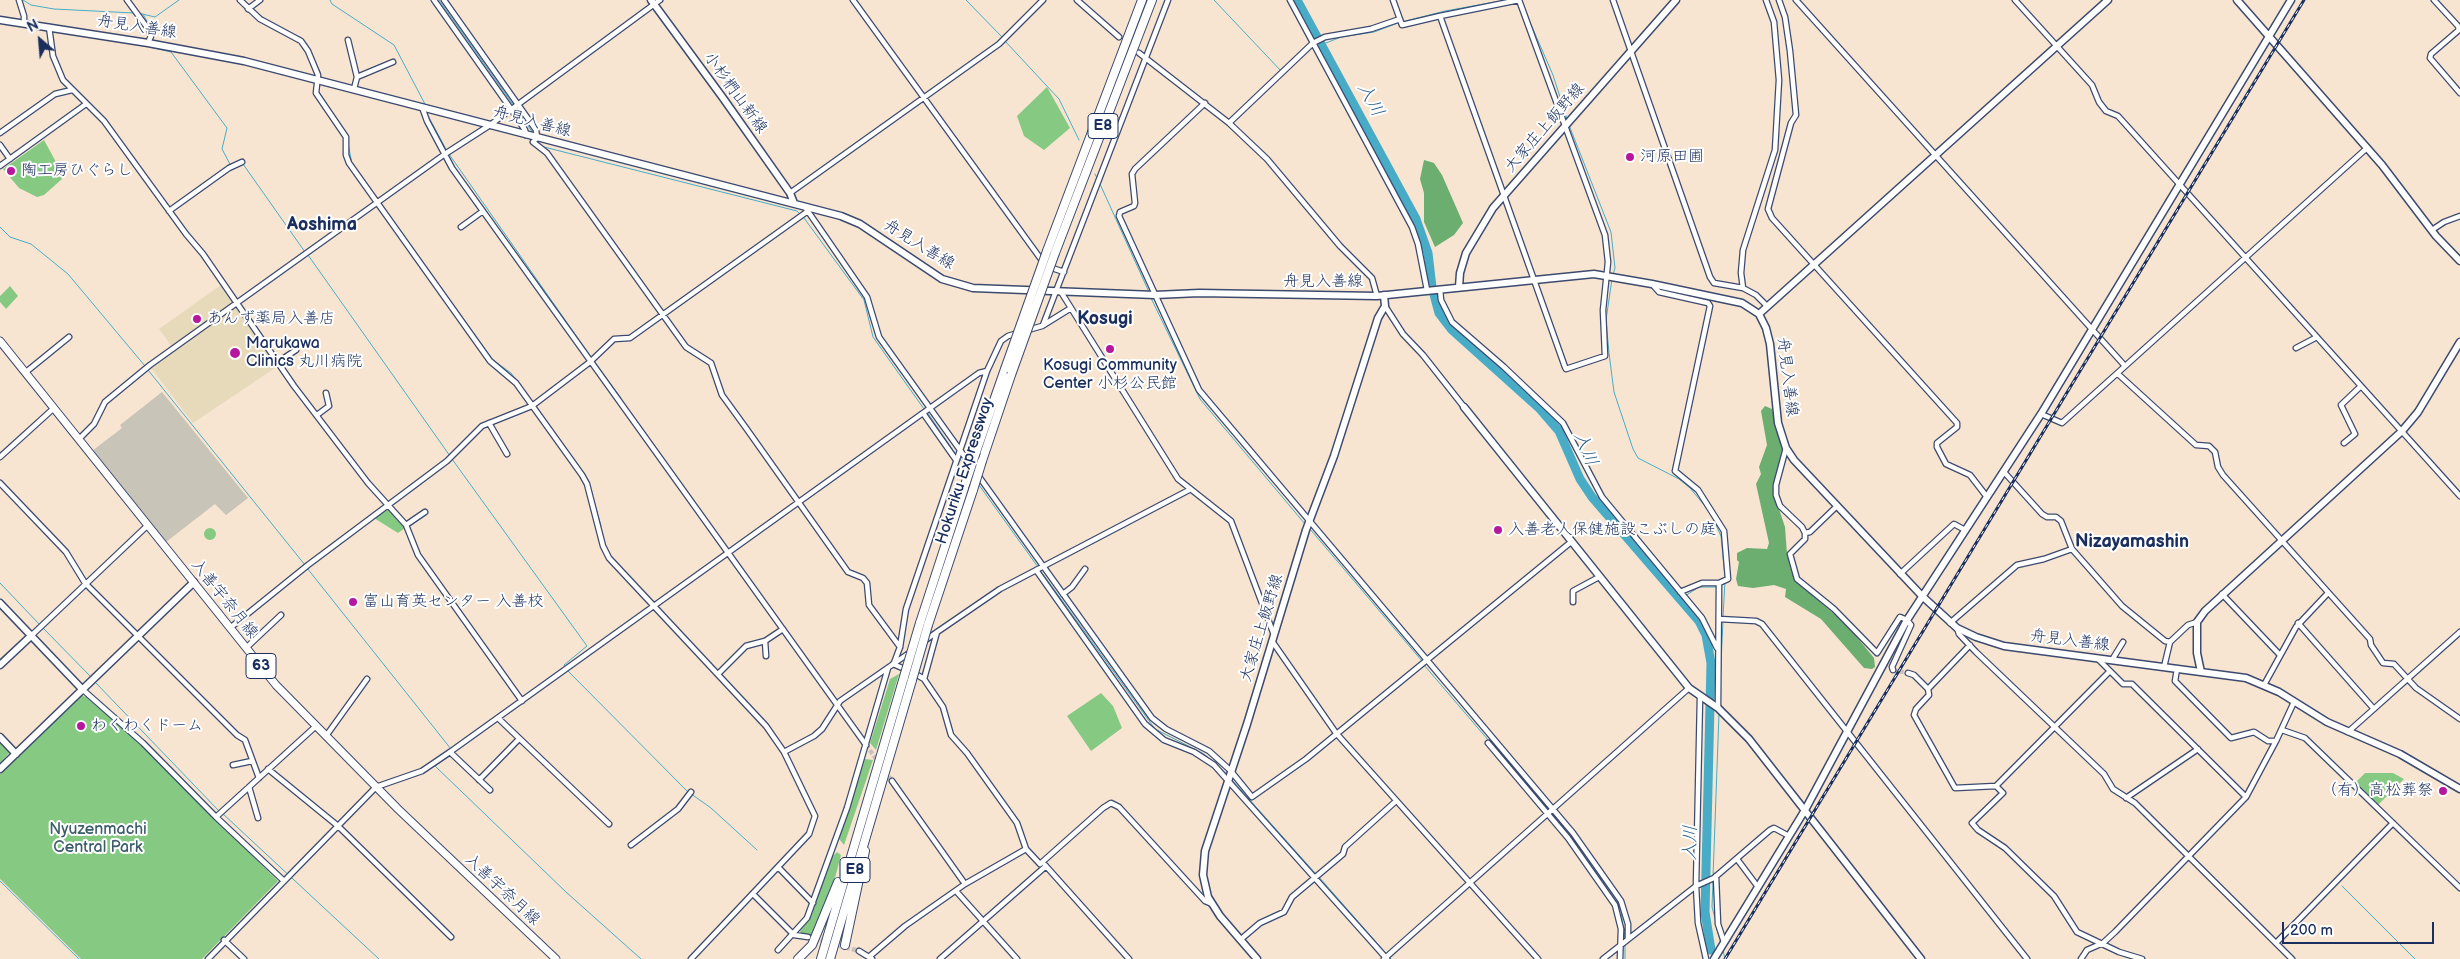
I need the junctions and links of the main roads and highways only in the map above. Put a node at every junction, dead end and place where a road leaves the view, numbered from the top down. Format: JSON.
{"nodes":[{"id":1,"x":1142,"y":0,"type":"edge"},
{"id":2,"x":1152,"y":0,"type":"edge"},
{"id":3,"x":1676,"y":0,"type":"edge"},
{"id":4,"x":2108,"y":0,"type":"edge"},
{"id":5,"x":2237,"y":0,"type":"edge"},
{"id":6,"x":2291,"y":0,"type":"edge"},
{"id":7,"x":655,"y":1,"type":"edge"},
{"id":8,"x":0,"y":20,"type":"edge"},
{"id":9,"x":2269,"y":37,"type":"junction"},
{"id":10,"x":794,"y":203,"type":"junction"},
{"id":11,"x":1051,"y":252,"type":"junction"},
{"id":12,"x":2460,"y":261,"type":"edge"},
{"id":13,"x":1459,"y":287,"type":"junction"},
{"id":14,"x":1384,"y":295,"type":"junction"},
{"id":15,"x":1759,"y":314,"type":"junction"},
{"id":16,"x":0,"y":341,"type":"edge"},
{"id":17,"x":2460,"y":342,"type":"edge"},
{"id":18,"x":1464,"y":407,"type":"road end"},
{"id":19,"x":194,"y":582,"type":"junction"},
{"id":20,"x":1922,"y":596,"type":"junction"},
{"id":21,"x":0,"y":603,"type":"edge"},
{"id":22,"x":924,"y":624,"type":"junction"},
{"id":23,"x":32,"y":636,"type":"junction"},
{"id":24,"x":0,"y":665,"type":"edge"},
{"id":25,"x":2201,"y":672,"type":"junction"},
{"id":26,"x":82,"y":689,"type":"junction"},
{"id":27,"x":0,"y":737,"type":"edge"},
{"id":28,"x":16,"y":754,"type":"junction"},
{"id":29,"x":0,"y":769,"type":"edge"},
{"id":30,"x":881,"y":780,"type":"junction"},
{"id":31,"x":2460,"y":790,"type":"edge"},
{"id":32,"x":868,"y":793,"type":"junction"},
{"id":33,"x":1805,"y":810,"type":"junction"},
{"id":34,"x":845,"y":945,"type":"dead end"},
{"id":35,"x":550,"y":957,"type":"edge"},
{"id":36,"x":798,"y":959,"type":"edge"},
{"id":37,"x":821,"y":959,"type":"edge"},
{"id":38,"x":830,"y":959,"type":"edge"},
{"id":39,"x":1257,"y":959,"type":"edge"},
{"id":40,"x":1714,"y":959,"type":"edge"},
{"id":41,"x":1921,"y":959,"type":"edge"}],
"edges":[{"from":1,"to":11,"type":"highway","name":"Hokuriku Expressway","number":"E8"},
{"from":2,"to":11,"type":"highway","name":"Hokuriku Expressway","number":"E8"},
{"from":3,"to":13,"type":"main road","name":"大家庄上飯野線"},
{"from":4,"to":15,"type":"main road"},
{"from":5,"to":9,"type":"main road"},
{"from":6,"to":9,"type":"main road"},
{"from":7,"to":10,"type":"main road","name":"小杉椚山新線"},
{"from":8,"to":10,"type":"main road","name":"舟見入善線"},
{"from":9,"to":12,"type":"main road"},
{"from":9,"to":20,"type":"main road"},
{"from":10,"to":14,"type":"main road","name":"舟見入善線"},
{"from":11,"to":22,"type":"highway","name":"Hokuriku Expressway","number":"E8","bridge":true},
{"from":11,"to":22,"type":"highway","name":"Hokuriku Expressway","number":"E8","bridge":true},
{"from":13,"to":14,"type":"main road","name":"舟見入善線"},
{"from":13,"to":15,"type":"main road","name":"舟見入善線"},
{"from":14,"to":39,"type":"main road","name":"大家庄上飯野線"},
{"from":15,"to":20,"type":"main road","name":"舟見入善線"},
{"from":16,"to":19,"type":"main road","name":"入善宇奈月線","number":"63"},
{"from":17,"to":25,"type":"main road"},
{"from":18,"to":33,"type":"main road"},
{"from":19,"to":26,"type":"main road"},
{"from":19,"to":35,"type":"main road","name":"入善宇奈月線","number":"63"},
{"from":20,"to":25,"type":"main road","name":"舟見入善線"},
{"from":20,"to":33,"type":"main road"},
{"from":21,"to":23,"type":"main road"},
{"from":22,"to":30,"type":"highway","name":"Hokuriku Expressway","number":"E8","bridge":true},
{"from":22,"to":32,"type":"highway","name":"Hokuriku Expressway","number":"E8","bridge":true},
{"from":23,"to":24,"type":"main road"},
{"from":23,"to":26,"type":"main road"},
{"from":25,"to":31,"type":"main road","name":"舟見入善線"},
{"from":26,"to":28,"type":"main road"},
{"from":27,"to":28,"type":"main road"},
{"from":28,"to":29,"type":"main road"},
{"from":30,"to":34,"type":"highway"},
{"from":30,"to":38,"type":"highway","name":"Hokuriku Expressway","number":"E8"},
{"from":32,"to":36,"type":"highway"},
{"from":32,"to":37,"type":"highway","name":"Hokuriku Expressway","number":"E8"},
{"from":33,"to":40,"type":"main road"},
{"from":33,"to":41,"type":"main road"}]}
